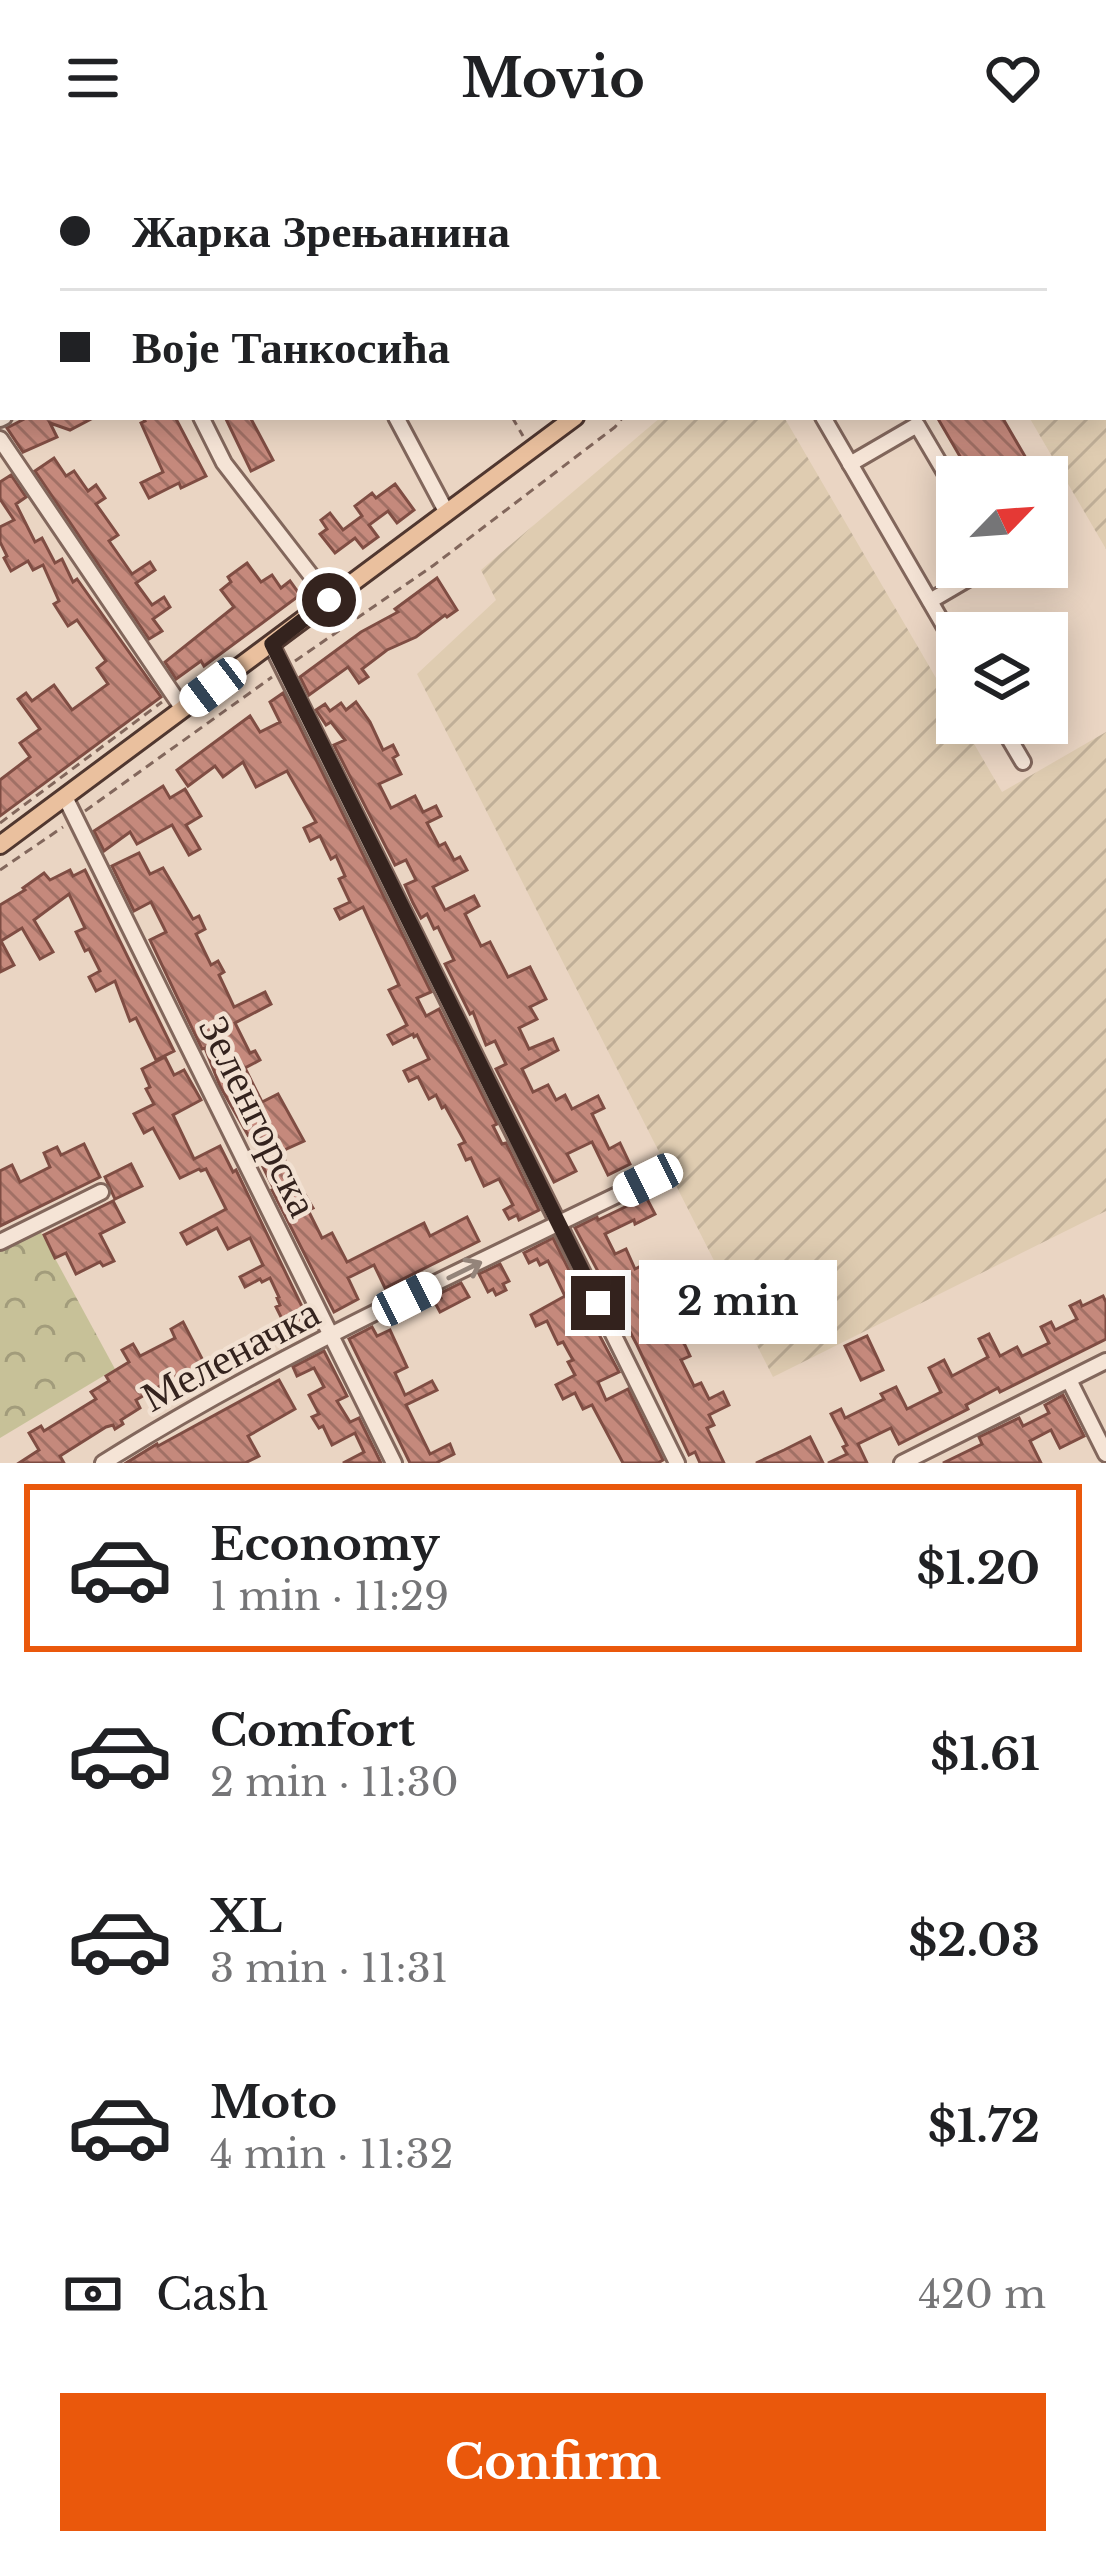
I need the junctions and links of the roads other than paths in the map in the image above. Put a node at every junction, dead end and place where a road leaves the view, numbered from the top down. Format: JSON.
{"nodes":[{"id":1,"x":202,"y":420,"type":"edge"},
{"id":2,"x":398,"y":420,"type":"edge"},
{"id":3,"x":571,"y":420,"type":"edge"},
{"id":4,"x":825,"y":420,"type":"edge"},
{"id":5,"x":0,"y":439,"type":"edge"},
{"id":6,"x":936,"y":457,"type":"edge"},
{"id":7,"x":850,"y":464,"type":"junction"},
{"id":8,"x":447,"y":512,"type":"junction"},
{"id":9,"x":952,"y":588,"type":"edge"},
{"id":10,"x":329,"y":600,"type":"junction"},
{"id":11,"x":930,"y":601,"type":"junction"},
{"id":12,"x":936,"y":612,"type":"edge"},
{"id":13,"x":272,"y":644,"type":"junction"},
{"id":14,"x":178,"y":701,"type":"junction"},
{"id":15,"x":1012,"y":744,"type":"edge"},
{"id":16,"x":1023,"y":762,"type":"dead end"},
{"id":17,"x":65,"y":797,"type":"junction"},
{"id":18,"x":0,"y":845,"type":"edge"},
{"id":19,"x":648,"y":1180,"type":"dead end"},
{"id":20,"x":101,"y":1192,"type":"dead end"},
{"id":21,"x":559,"y":1223,"type":"junction"},
{"id":22,"x":0,"y":1242,"type":"edge"},
{"id":23,"x":331,"y":1336,"type":"junction"},
{"id":24,"x":1106,"y":1361,"type":"edge"},
{"id":25,"x":1069,"y":1380,"type":"junction"},
{"id":26,"x":1106,"y":1454,"type":"edge"},
{"id":27,"x":103,"y":1463,"type":"edge"},
{"id":28,"x":394,"y":1463,"type":"edge"},
{"id":29,"x":677,"y":1463,"type":"edge"},
{"id":30,"x":902,"y":1463,"type":"edge"}],
"edges":[{"from":1,"to":10,"type":"street"},
{"from":2,"to":8,"type":"street"},
{"from":3,"to":8,"type":"main road"},
{"from":4,"to":7,"type":"street"},
{"from":5,"to":14,"type":"street"},
{"from":6,"to":7,"type":"street"},
{"from":7,"to":11,"type":"street"},
{"from":8,"to":10,"type":"main road"},
{"from":9,"to":11,"type":"street"},
{"from":10,"to":13,"type":"main road"},
{"from":11,"to":12,"type":"street"},
{"from":13,"to":14,"type":"main road"},
{"from":13,"to":21,"type":"street"},
{"from":14,"to":17,"type":"main road"},
{"from":15,"to":16,"type":"street"},
{"from":17,"to":18,"type":"main road"},
{"from":17,"to":23,"type":"street","name":"Зеленгорска"},
{"from":19,"to":21,"type":"street","name":"Меленачка"},
{"from":20,"to":22,"type":"street"},
{"from":23,"to":21,"type":"street","name":"Меленачка","one_way":true},
{"from":21,"to":29,"type":"street"},
{"from":23,"to":27,"type":"street","name":"Меленачка"},
{"from":23,"to":28,"type":"street","name":"Зеленгорска"},
{"from":24,"to":25,"type":"street"},
{"from":25,"to":26,"type":"street"},
{"from":25,"to":30,"type":"street"}]}
